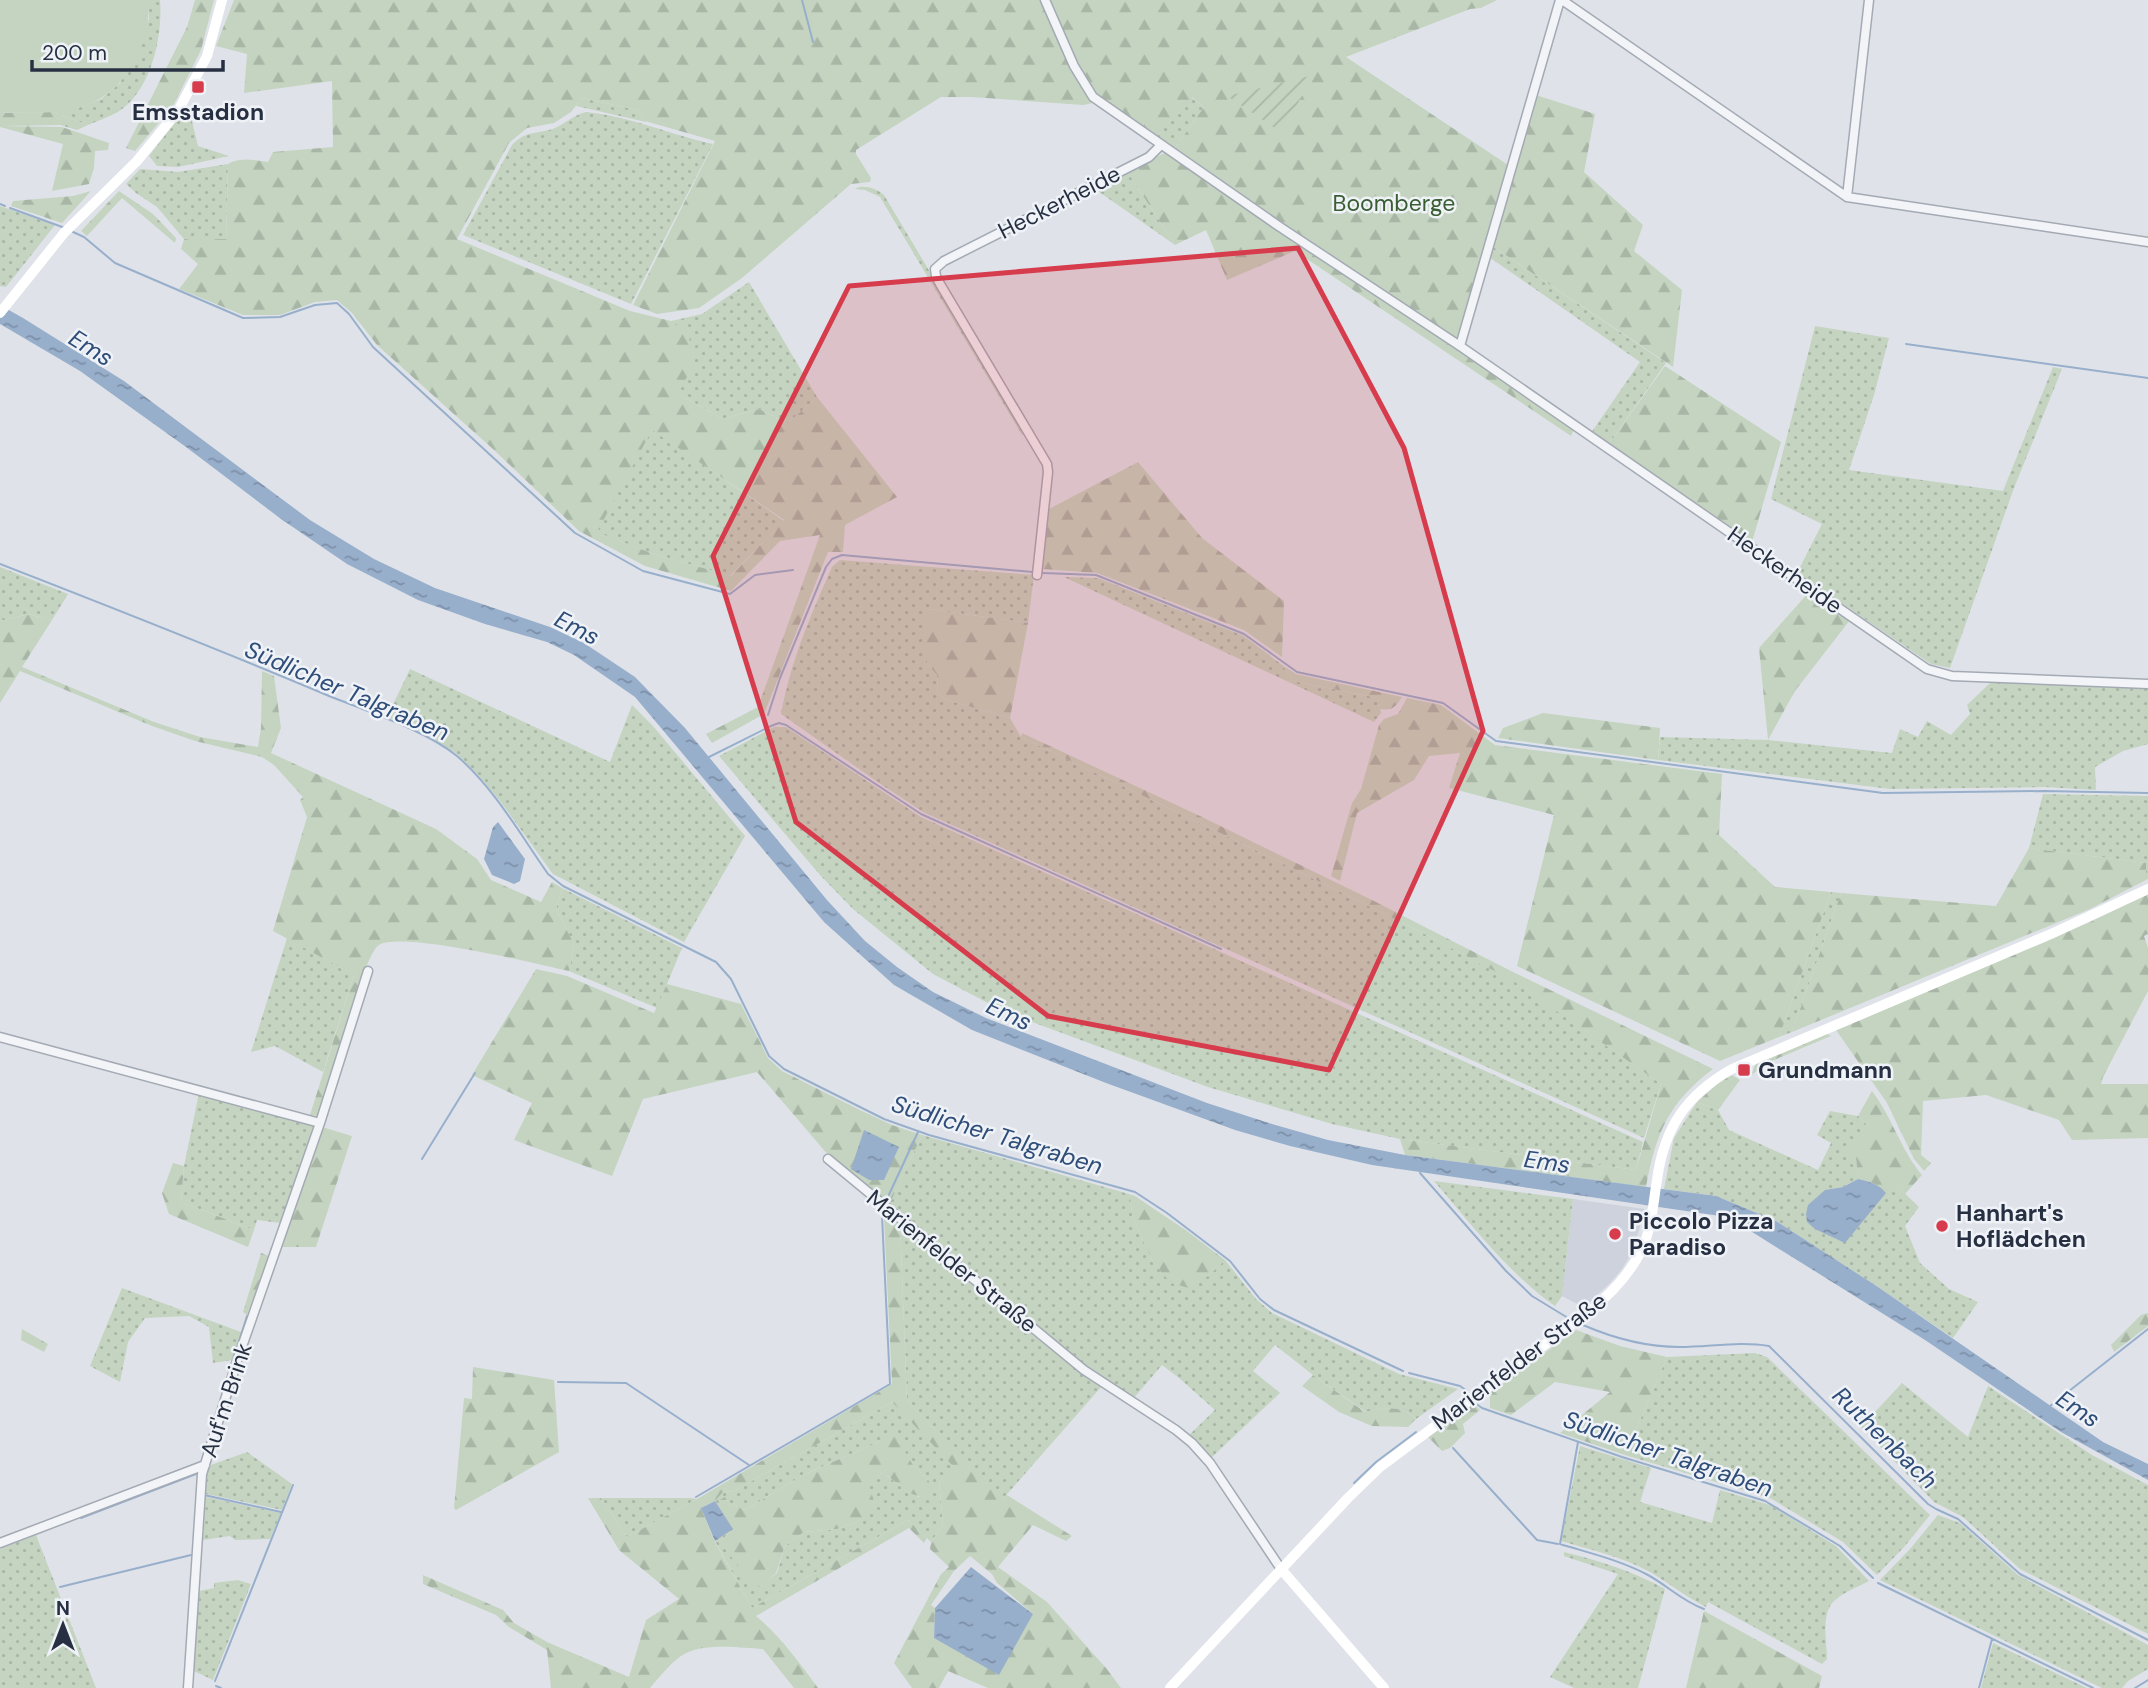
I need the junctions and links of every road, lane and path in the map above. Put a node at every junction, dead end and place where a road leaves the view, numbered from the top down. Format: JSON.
{"nodes":[{"id":1,"x":222,"y":0,"type":"edge"},
{"id":2,"x":1045,"y":0,"type":"edge"},
{"id":3,"x":1561,"y":0,"type":"edge"},
{"id":4,"x":1869,"y":0,"type":"edge"},
{"id":5,"x":1161,"y":145,"type":"junction"},
{"id":6,"x":1847,"y":197,"type":"junction"},
{"id":7,"x":2148,"y":242,"type":"edge"},
{"id":8,"x":0,"y":313,"type":"edge"},
{"id":9,"x":1460,"y":346,"type":"junction"},
{"id":10,"x":1037,"y":575,"type":"dead end"},
{"id":11,"x":2148,"y":684,"type":"edge"},
{"id":12,"x":2148,"y":889,"type":"edge"},
{"id":13,"x":368,"y":971,"type":"dead end"},
{"id":14,"x":0,"y":1037,"type":"edge"},
{"id":15,"x":320,"y":1123,"type":"junction"},
{"id":16,"x":828,"y":1159,"type":"dead end"},
{"id":17,"x":205,"y":1465,"type":"junction"},
{"id":18,"x":0,"y":1543,"type":"edge"},
{"id":19,"x":1281,"y":1569,"type":"junction"},
{"id":20,"x":188,"y":1688,"type":"edge"},
{"id":21,"x":1170,"y":1688,"type":"edge"},
{"id":22,"x":1384,"y":1688,"type":"edge"}],
"edges":[{"from":1,"to":8,"type":"main road"},
{"from":2,"to":5,"type":"street"},
{"from":3,"to":6,"type":"street"},
{"from":3,"to":9,"type":"street"},
{"from":4,"to":6,"type":"street"},
{"from":5,"to":9,"type":"street","name":"Heckerheide"},
{"from":5,"to":10,"type":"street","name":"Heckerheide"},
{"from":6,"to":7,"type":"street"},
{"from":9,"to":11,"type":"street","name":"Heckerheide"},
{"from":12,"to":19,"type":"main road","name":"Marienfelder Straße"},
{"from":13,"to":15,"type":"street","name":"Auf'm Brink"},
{"from":14,"to":15,"type":"street"},
{"from":15,"to":17,"type":"street","name":"Auf'm Brink"},
{"from":16,"to":19,"type":"street","name":"Marienfelder Straße"},
{"from":17,"to":18,"type":"street"},
{"from":17,"to":20,"type":"street","name":"Auf'm Brink"},
{"from":19,"to":21,"type":"main road","name":"Marienfelder Straße"},
{"from":19,"to":22,"type":"main road"}]}
